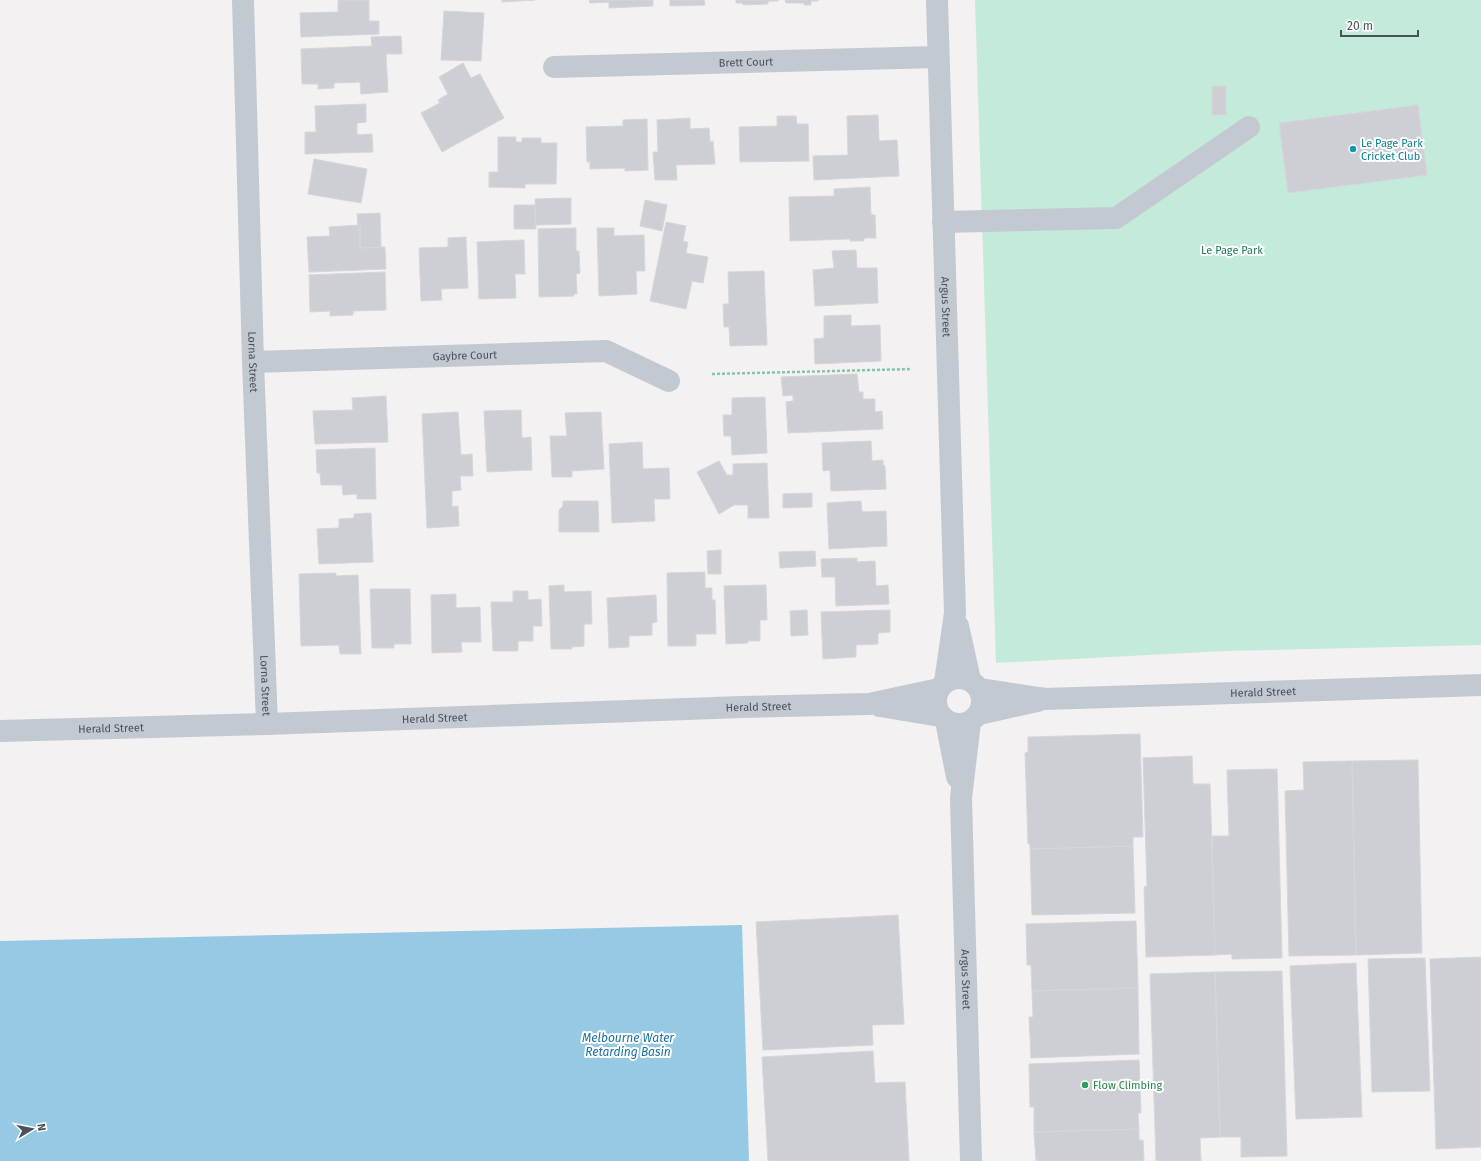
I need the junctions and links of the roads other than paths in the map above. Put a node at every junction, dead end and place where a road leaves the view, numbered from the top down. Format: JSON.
{"nodes":[{"id":1,"x":243,"y":0,"type":"edge"},
{"id":2,"x":937,"y":0,"type":"edge"},
{"id":3,"x":938,"y":57,"type":"junction"},
{"id":4,"x":554,"y":66,"type":"dead end"},
{"id":5,"x":1249,"y":127,"type":"dead end"},
{"id":6,"x":943,"y":222,"type":"junction"},
{"id":7,"x":253,"y":362,"type":"junction"},
{"id":8,"x":669,"y":381,"type":"dead end"},
{"id":9,"x":955,"y":613,"type":"junction"},
{"id":10,"x":974,"y":685,"type":"junction"},
{"id":11,"x":1481,"y":685,"type":"edge"},
{"id":12,"x":942,"y":686,"type":"junction"},
{"id":13,"x":1046,"y":699,"type":"junction"},
{"id":14,"x":869,"y":704,"type":"junction"},
{"id":15,"x":943,"y":718,"type":"junction"},
{"id":16,"x":974,"y":718,"type":"junction"},
{"id":17,"x":267,"y":724,"type":"junction"},
{"id":18,"x":0,"y":731,"type":"edge"},
{"id":19,"x":961,"y":798,"type":"junction"},
{"id":20,"x":971,"y":1161,"type":"edge"}],
"edges":[{"from":1,"to":7,"type":"street","name":"Lorna Street"},
{"from":2,"to":3,"type":"street","name":"Argus Street"},
{"from":3,"to":4,"type":"street","name":"Brett Court"},
{"from":3,"to":6,"type":"street","name":"Argus Street"},
{"from":5,"to":6,"type":"street"},
{"from":6,"to":9,"type":"street","name":"Argus Street"},
{"from":7,"to":8,"type":"street","name":"Gaybre Court"},
{"from":7,"to":17,"type":"street","name":"Lorna Street"},
{"from":9,"to":10,"type":"street","name":"Argus Street"},
{"from":9,"to":12,"type":"street","name":"Argus Street"},
{"from":10,"to":12,"type":"street"},
{"from":10,"to":13,"type":"street","name":"Herald Street"},
{"from":10,"to":16,"type":"street"},
{"from":11,"to":13,"type":"street","name":"Herald Street"},
{"from":12,"to":14,"type":"street","name":"Herald Street"},
{"from":12,"to":15,"type":"street"},
{"from":13,"to":16,"type":"street","name":"Herald Street"},
{"from":14,"to":15,"type":"street","name":"Herald Street"},
{"from":14,"to":17,"type":"street","name":"Herald Street"},
{"from":15,"to":16,"type":"street"},
{"from":15,"to":19,"type":"street","name":"Argus Street"},
{"from":16,"to":19,"type":"street","name":"Argus Street"},
{"from":17,"to":18,"type":"street","name":"Herald Street"},
{"from":19,"to":20,"type":"street","name":"Argus Street"}]}
